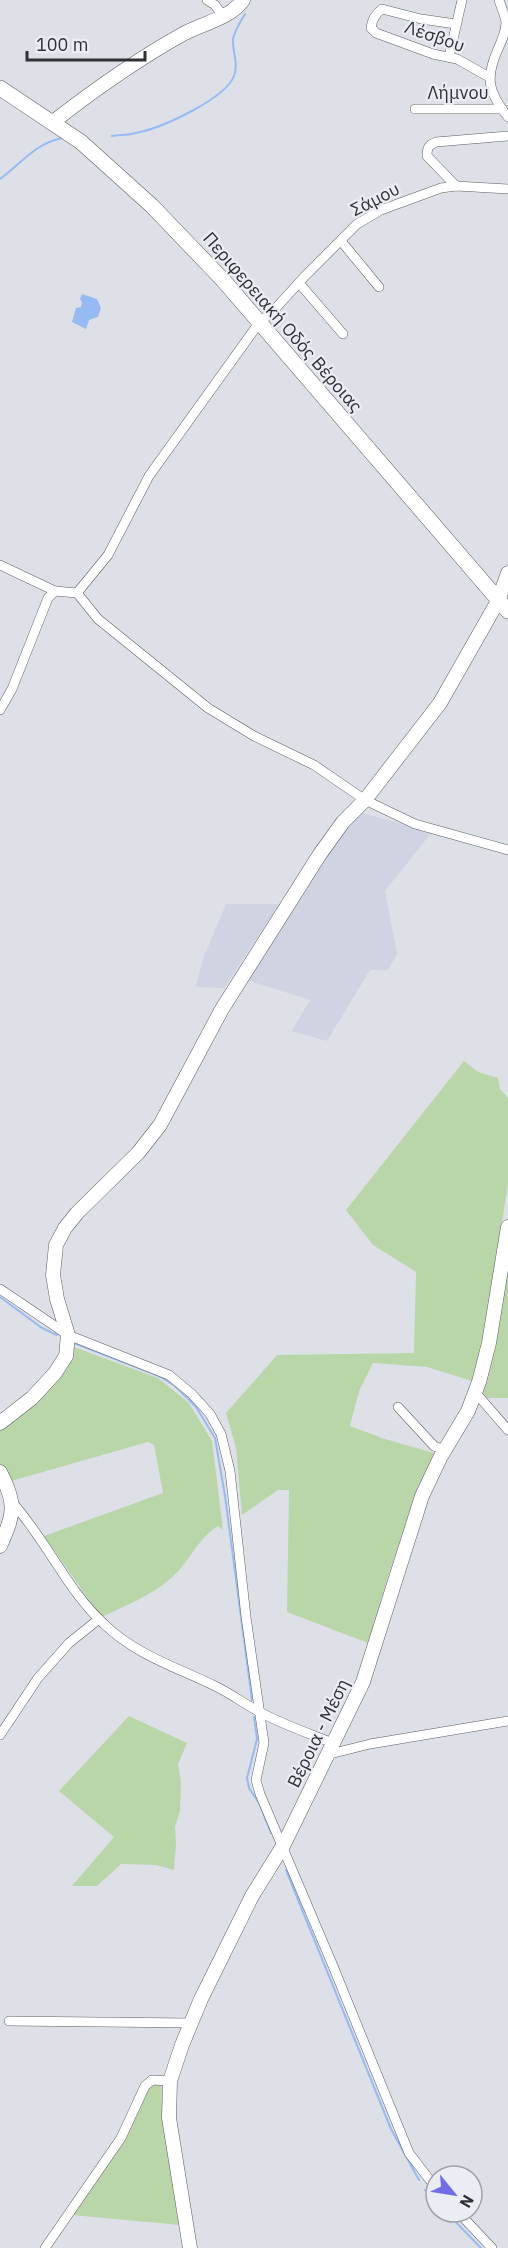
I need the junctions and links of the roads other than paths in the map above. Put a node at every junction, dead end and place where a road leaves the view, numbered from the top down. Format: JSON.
{"nodes":[{"id":1,"x":207,"y":0,"type":"edge"},
{"id":2,"x":243,"y":0,"type":"edge"},
{"id":3,"x":462,"y":0,"type":"edge"},
{"id":4,"x":499,"y":0,"type":"edge"},
{"id":5,"x":223,"y":16,"type":"junction"},
{"id":6,"x":456,"y":24,"type":"junction"},
{"id":7,"x":449,"y":57,"type":"junction"},
{"id":8,"x":489,"y":77,"type":"junction"},
{"id":9,"x":0,"y":88,"type":"edge"},
{"id":10,"x":415,"y":109,"type":"dead end"},
{"id":11,"x":502,"y":109,"type":"junction"},
{"id":12,"x":508,"y":117,"type":"edge"},
{"id":13,"x":53,"y":122,"type":"junction"},
{"id":14,"x":508,"y":136,"type":"edge"},
{"id":15,"x":456,"y":186,"type":"junction"},
{"id":16,"x":508,"y":189,"type":"edge"},
{"id":17,"x":341,"y":241,"type":"junction"},
{"id":18,"x":299,"y":283,"type":"junction"},
{"id":19,"x":379,"y":287,"type":"dead end"},
{"id":20,"x":259,"y":323,"type":"junction"},
{"id":21,"x":343,"y":334,"type":"dead end"},
{"id":22,"x":0,"y":565,"type":"edge"},
{"id":23,"x":508,"y":573,"type":"edge"},
{"id":24,"x":55,"y":591,"type":"junction"},
{"id":25,"x":77,"y":593,"type":"junction"},
{"id":26,"x":503,"y":606,"type":"edge"},
{"id":27,"x":0,"y":710,"type":"edge"},
{"id":28,"x":365,"y":800,"type":"junction"},
{"id":29,"x":508,"y":850,"type":"edge"},
{"id":30,"x":508,"y":1227,"type":"edge"},
{"id":31,"x":0,"y":1289,"type":"edge"},
{"id":32,"x":68,"y":1335,"type":"junction"},
{"id":33,"x":475,"y":1392,"type":"junction"},
{"id":34,"x":398,"y":1407,"type":"dead end"},
{"id":35,"x":5,"y":1413,"type":"edge"},
{"id":36,"x":0,"y":1423,"type":"edge"},
{"id":37,"x":508,"y":1430,"type":"edge"},
{"id":38,"x":444,"y":1450,"type":"junction"},
{"id":39,"x":0,"y":1472,"type":"edge"},
{"id":40,"x":11,"y":1501,"type":"junction"},
{"id":41,"x":0,"y":1546,"type":"edge"},
{"id":42,"x":99,"y":1618,"type":"junction"},
{"id":43,"x":259,"y":1712,"type":"junction"},
{"id":44,"x":508,"y":1721,"type":"edge"},
{"id":45,"x":0,"y":1735,"type":"edge"},
{"id":46,"x":331,"y":1748,"type":"junction"},
{"id":47,"x":283,"y":1846,"type":"junction"},
{"id":48,"x":9,"y":2021,"type":"dead end"},
{"id":49,"x":191,"y":2023,"type":"junction"},
{"id":50,"x":170,"y":2081,"type":"junction"},
{"id":51,"x":424,"y":2172,"type":"edge"},
{"id":52,"x":469,"y":2224,"type":"edge"},
{"id":53,"x":45,"y":2248,"type":"edge"},
{"id":54,"x":190,"y":2248,"type":"edge"},
{"id":55,"x":492,"y":2248,"type":"edge"}],
"edges":[{"from":1,"to":5,"type":"street"},
{"from":2,"to":5,"type":"street"},
{"from":3,"to":6,"type":"street"},
{"from":4,"to":8,"type":"street"},
{"from":5,"to":13,"type":"street"},
{"from":6,"to":7,"type":"street"},
{"from":6,"to":7,"type":"street","name":"Λέσβου"},
{"from":7,"to":8,"type":"street","name":"Λέσβου"},
{"from":8,"to":11,"type":"street"},
{"from":9,"to":13,"type":"main road","name":"Περιφερειακή Οδός Βέροιας"},
{"from":10,"to":11,"type":"street","name":"Λήμνου"},
{"from":11,"to":12,"type":"street"},
{"from":13,"to":20,"type":"main road","name":"Περιφερειακή Οδός Βέροιας"},
{"from":14,"to":15,"type":"street"},
{"from":15,"to":16,"type":"street","name":"Σάμου"},
{"from":15,"to":17,"type":"street","name":"Σάμου"},
{"from":17,"to":18,"type":"street","name":"Σάμου"},
{"from":17,"to":19,"type":"street"},
{"from":18,"to":20,"type":"street","name":"Σάμου"},
{"from":18,"to":21,"type":"street"},
{"from":20,"to":25,"type":"street","name":"Σάμου"},
{"from":20,"to":26,"type":"main road","name":"Περιφερειακή Οδός Βέροιας"},
{"from":22,"to":24,"type":"street"},
{"from":23,"to":26,"type":"street"},
{"from":24,"to":25,"type":"street"},
{"from":24,"to":27,"type":"street"},
{"from":25,"to":28,"type":"street"},
{"from":26,"to":28,"type":"street"},
{"from":28,"to":29,"type":"street"},
{"from":28,"to":32,"type":"street"},
{"from":30,"to":33,"type":"street","name":"Βέροια - Μέση"},
{"from":31,"to":32,"type":"street"},
{"from":32,"to":35,"type":"street"},
{"from":32,"to":43,"type":"street"},
{"from":33,"to":37,"type":"street"},
{"from":33,"to":38,"type":"street","name":"Βέροια - Μέση"},
{"from":34,"to":38,"type":"street"},
{"from":35,"to":36,"type":"street"},
{"from":38,"to":46,"type":"street","name":"Βέροια - Μέση"},
{"from":39,"to":40,"type":"street"},
{"from":40,"to":41,"type":"street"},
{"from":40,"to":42,"type":"street"},
{"from":42,"to":43,"type":"street"},
{"from":42,"to":45,"type":"street"},
{"from":43,"to":46,"type":"street"},
{"from":43,"to":47,"type":"street"},
{"from":44,"to":46,"type":"street"},
{"from":46,"to":47,"type":"street","name":"Βέροια - Μέση"},
{"from":47,"to":49,"type":"street","name":"Βέροια - Μέση"},
{"from":47,"to":51,"type":"street"},
{"from":48,"to":49,"type":"street"},
{"from":49,"to":50,"type":"street","name":"Βέροια - Μέση"},
{"from":50,"to":53,"type":"street"},
{"from":50,"to":54,"type":"street","name":"Βέροια - Μέση"},
{"from":52,"to":55,"type":"street"}]}
